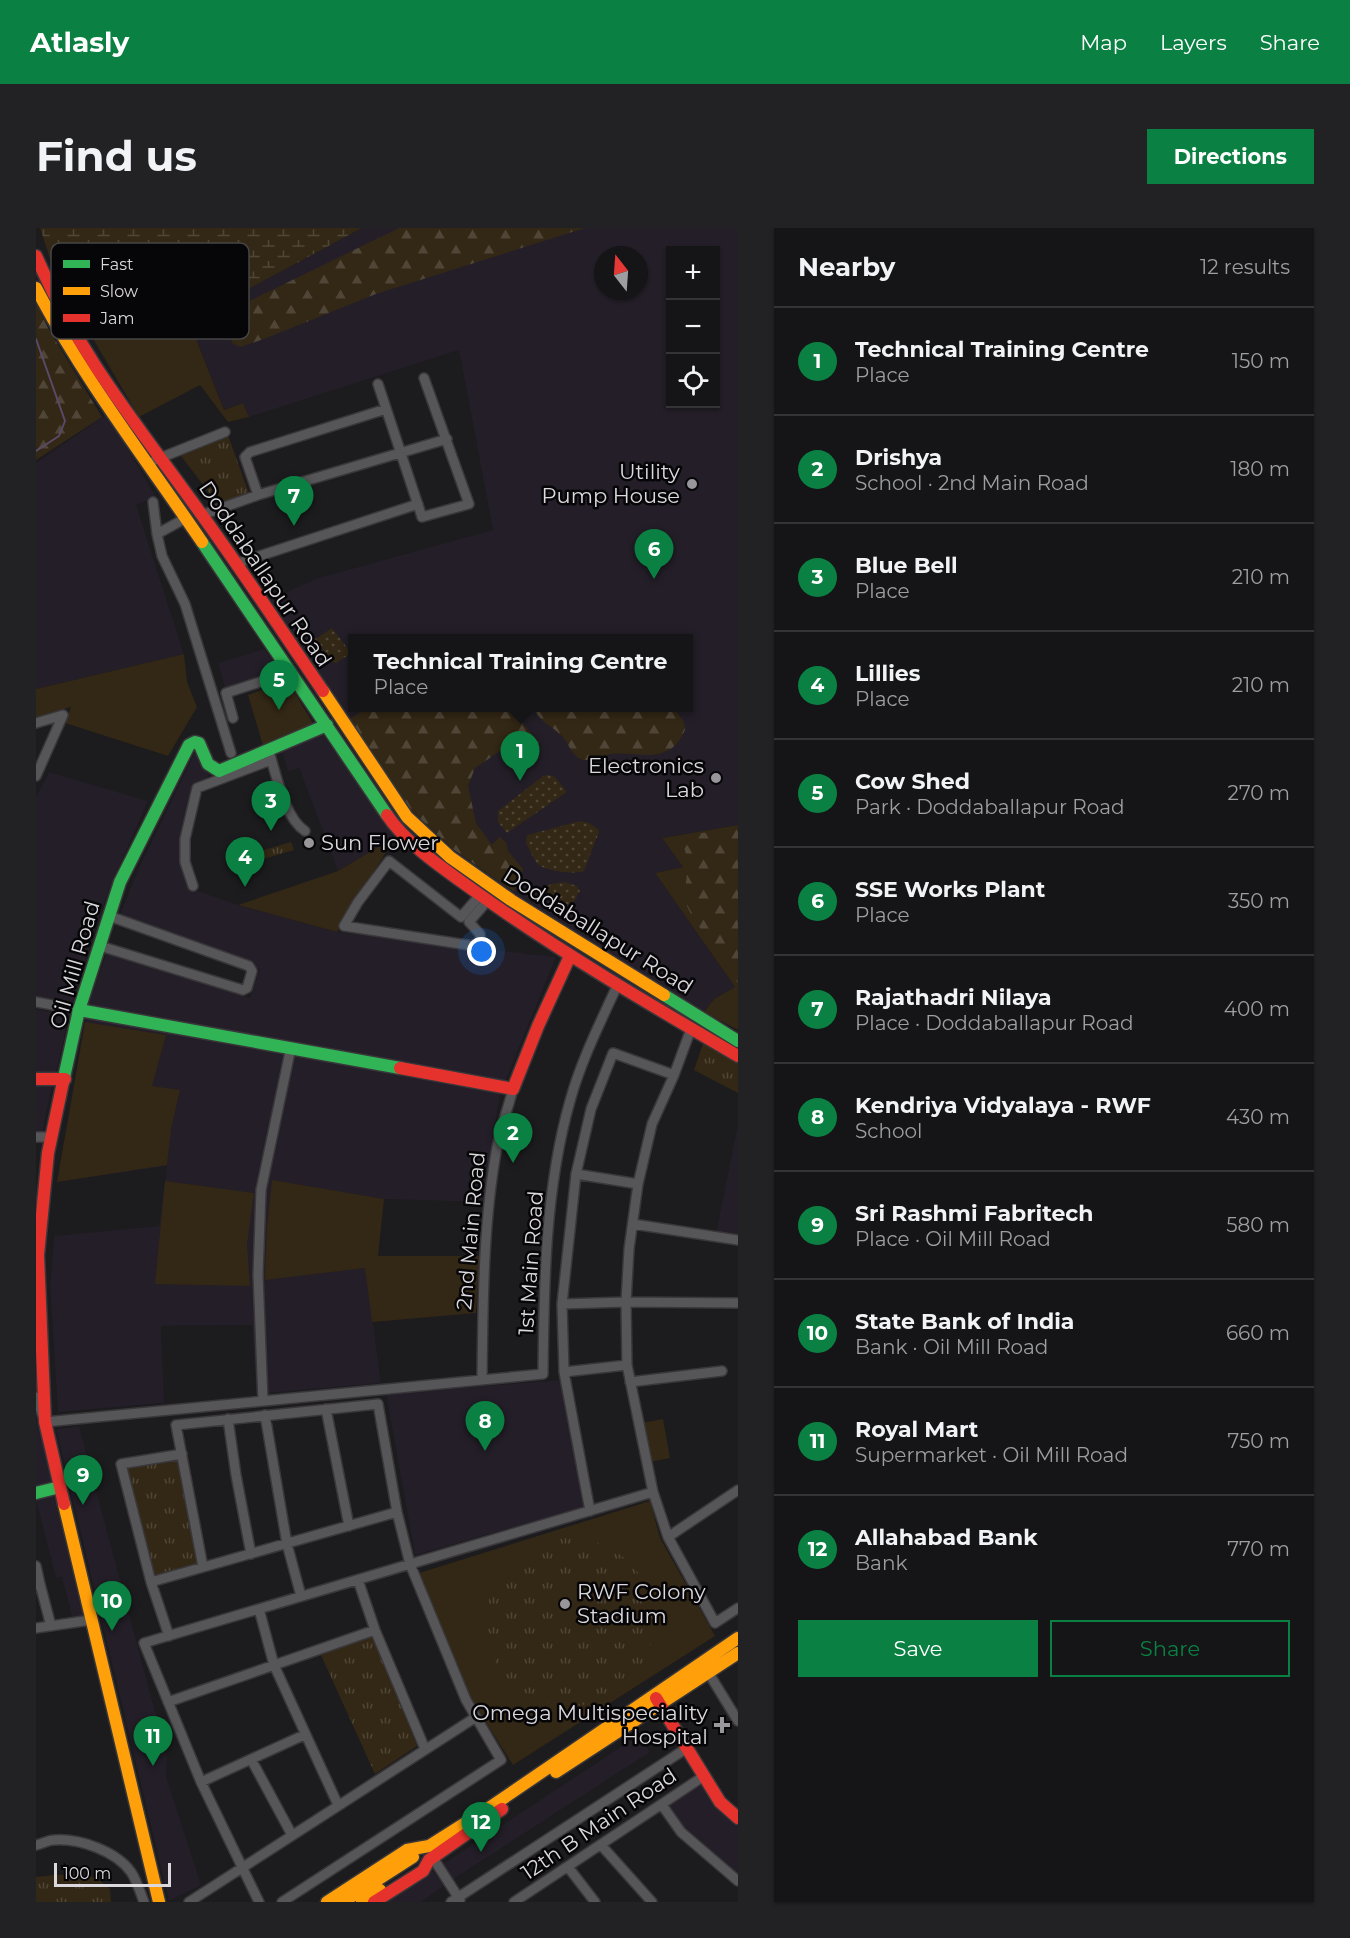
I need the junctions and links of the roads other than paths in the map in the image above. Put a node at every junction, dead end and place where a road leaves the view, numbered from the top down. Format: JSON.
{"nodes":[{"id":1,"x":36,"y":256,"type":"edge"},
{"id":2,"x":51,"y":287,"type":"edge"},
{"id":3,"x":36,"y":288,"type":"edge"},
{"id":4,"x":51,"y":317,"type":"edge"},
{"id":5,"x":64,"y":339,"type":"edge"},
{"id":6,"x":78,"y":339,"type":"edge"},
{"id":7,"x":424,"y":378,"type":"dead end"},
{"id":8,"x":378,"y":384,"type":"dead end"},
{"id":9,"x":386,"y":409,"type":"junction"},
{"id":10,"x":225,"y":432,"type":"dead end"},
{"id":11,"x":447,"y":439,"type":"junction"},
{"id":12,"x":400,"y":453,"type":"junction"},
{"id":13,"x":154,"y":461,"type":"junction"},
{"id":14,"x":258,"y":495,"type":"junction"},
{"id":15,"x":153,"y":502,"type":"dead end"},
{"id":16,"x":418,"y":504,"type":"junction"},
{"id":17,"x":202,"y":515,"type":"junction"},
{"id":18,"x":186,"y":518,"type":"junction"},
{"id":19,"x":158,"y":534,"type":"junction"},
{"id":20,"x":235,"y":564,"type":"junction"},
{"id":21,"x":291,"y":672,"type":"junction"},
{"id":22,"x":233,"y":718,"type":"dead end"},
{"id":23,"x":36,"y":723,"type":"edge"},
{"id":24,"x":327,"y":725,"type":"junction"},
{"id":25,"x":231,"y":753,"type":"dead end"},
{"id":26,"x":270,"y":755,"type":"junction"},
{"id":27,"x":220,"y":775,"type":"junction"},
{"id":28,"x":36,"y":776,"type":"edge"},
{"id":29,"x":305,"y":831,"type":"dead end"},
{"id":30,"x":193,"y":886,"type":"dead end"},
{"id":31,"x":484,"y":898,"type":"junction"},
{"id":32,"x":515,"y":903,"type":"junction"},
{"id":33,"x":508,"y":914,"type":"junction"},
{"id":34,"x":109,"y":916,"type":"junction"},
{"id":35,"x":465,"y":920,"type":"junction"},
{"id":36,"x":99,"y":946,"type":"junction"},
{"id":37,"x":570,"y":956,"type":"junction"},
{"id":38,"x":617,"y":986,"type":"junction"},
{"id":39,"x":36,"y":1002,"type":"edge"},
{"id":40,"x":79,"y":1010,"type":"junction"},
{"id":41,"x":691,"y":1029,"type":"junction"},
{"id":42,"x":738,"y":1041,"type":"edge"},
{"id":43,"x":291,"y":1047,"type":"junction"},
{"id":44,"x":738,"y":1056,"type":"edge"},
{"id":45,"x":674,"y":1075,"type":"junction"},
{"id":46,"x":36,"y":1079,"type":"edge"},
{"id":47,"x":65,"y":1079,"type":"junction"},
{"id":48,"x":513,"y":1089,"type":"junction"},
{"id":49,"x":36,"y":1137,"type":"edge"},
{"id":50,"x":51,"y":1137,"type":"junction"},
{"id":51,"x":576,"y":1174,"type":"junction"},
{"id":52,"x":638,"y":1184,"type":"junction"},
{"id":53,"x":633,"y":1224,"type":"junction"},
{"id":54,"x":738,"y":1240,"type":"edge"},
{"id":55,"x":37,"y":1255,"type":"edge"},
{"id":56,"x":626,"y":1302,"type":"junction"},
{"id":57,"x":562,"y":1304,"type":"junction"},
{"id":58,"x":738,"y":1304,"type":"edge"},
{"id":59,"x":627,"y":1365,"type":"junction"},
{"id":60,"x":722,"y":1371,"type":"dead end"},
{"id":61,"x":39,"y":1372,"type":"edge"},
{"id":62,"x":564,"y":1372,"type":"junction"},
{"id":63,"x":482,"y":1380,"type":"junction"},
{"id":64,"x":630,"y":1382,"type":"junction"},
{"id":65,"x":36,"y":1397,"type":"edge"},
{"id":66,"x":263,"y":1401,"type":"junction"},
{"id":67,"x":326,"y":1409,"type":"junction"},
{"id":68,"x":265,"y":1415,"type":"junction"},
{"id":69,"x":228,"y":1419,"type":"junction"},
{"id":70,"x":45,"y":1422,"type":"junction"},
{"id":71,"x":182,"y":1454,"type":"junction"},
{"id":72,"x":60,"y":1487,"type":"junction"},
{"id":73,"x":738,"y":1490,"type":"edge"},
{"id":74,"x":653,"y":1492,"type":"junction"},
{"id":75,"x":36,"y":1493,"type":"edge"},
{"id":76,"x":590,"y":1511,"type":"junction"},
{"id":77,"x":397,"y":1512,"type":"junction"},
{"id":78,"x":349,"y":1526,"type":"junction"},
{"id":79,"x":668,"y":1537,"type":"junction"},
{"id":80,"x":286,"y":1544,"type":"junction"},
{"id":81,"x":251,"y":1554,"type":"junction"},
{"id":82,"x":410,"y":1564,"type":"junction"},
{"id":83,"x":36,"y":1566,"type":"edge"},
{"id":84,"x":203,"y":1568,"type":"junction"},
{"id":85,"x":358,"y":1580,"type":"junction"},
{"id":86,"x":151,"y":1582,"type":"junction"},
{"id":87,"x":38,"y":1584,"type":"edge"},
{"id":88,"x":301,"y":1596,"type":"junction"},
{"id":89,"x":738,"y":1608,"type":"edge"},
{"id":90,"x":259,"y":1609,"type":"junction"},
{"id":91,"x":92,"y":1620,"type":"junction"},
{"id":92,"x":51,"y":1626,"type":"junction"},
{"id":93,"x":36,"y":1628,"type":"edge"},
{"id":94,"x":375,"y":1629,"type":"junction"},
{"id":95,"x":169,"y":1636,"type":"junction"},
{"id":96,"x":738,"y":1638,"type":"edge"},
{"id":97,"x":738,"y":1653,"type":"edge"},
{"id":98,"x":274,"y":1665,"type":"junction"},
{"id":99,"x":708,"y":1672,"type":"junction"},
{"id":100,"x":657,"y":1700,"type":"junction"},
{"id":101,"x":168,"y":1702,"type":"junction"},
{"id":102,"x":476,"y":1716,"type":"junction"},
{"id":103,"x":738,"y":1721,"type":"edge"},
{"id":104,"x":304,"y":1735,"type":"junction"},
{"id":105,"x":687,"y":1748,"type":"junction"},
{"id":106,"x":425,"y":1749,"type":"junction"},
{"id":107,"x":251,"y":1759,"type":"junction"},
{"id":108,"x":704,"y":1776,"type":"junction"},
{"id":109,"x":201,"y":1782,"type":"junction"},
{"id":110,"x":338,"y":1805,"type":"junction"},
{"id":111,"x":662,"y":1805,"type":"junction"},
{"id":112,"x":738,"y":1818,"type":"edge"},
{"id":113,"x":292,"y":1835,"type":"junction"},
{"id":114,"x":36,"y":1845,"type":"edge"},
{"id":115,"x":601,"y":1845,"type":"junction"},
{"id":116,"x":430,"y":1855,"type":"junction"},
{"id":117,"x":568,"y":1867,"type":"junction"},
{"id":118,"x":242,"y":1868,"type":"junction"},
{"id":119,"x":153,"y":1872,"type":"junction"},
{"id":120,"x":134,"y":1877,"type":"junction"},
{"id":121,"x":738,"y":1881,"type":"edge"},
{"id":122,"x":457,"y":1900,"type":"edge"},
{"id":123,"x":144,"y":1902,"type":"edge"},
{"id":124,"x":159,"y":1902,"type":"edge"},
{"id":125,"x":189,"y":1902,"type":"edge"},
{"id":126,"x":259,"y":1902,"type":"edge"},
{"id":127,"x":282,"y":1902,"type":"edge"},
{"id":128,"x":327,"y":1902,"type":"edge"},
{"id":129,"x":343,"y":1902,"type":"edge"},
{"id":130,"x":362,"y":1902,"type":"edge"},
{"id":131,"x":374,"y":1902,"type":"edge"},
{"id":132,"x":514,"y":1902,"type":"edge"},
{"id":133,"x":595,"y":1902,"type":"edge"},
{"id":134,"x":652,"y":1902,"type":"edge"}],
"edges":[{"from":1,"to":2,"type":"main road","name":"Doddaballapur Road"},
{"from":3,"to":4,"type":"main road","name":"Doddaballapur Road"},
{"from":5,"to":13,"type":"main road","name":"Doddaballapur Road"},
{"from":6,"to":13,"type":"main road","name":"Doddaballapur Road"},
{"from":7,"to":11,"type":"street"},
{"from":8,"to":9,"type":"street"},
{"from":9,"to":12,"type":"street"},
{"from":9,"to":14,"type":"street"},
{"from":10,"to":13,"type":"street"},
{"from":11,"to":12,"type":"street"},
{"from":11,"to":16,"type":"street"},
{"from":12,"to":14,"type":"street"},
{"from":12,"to":16,"type":"street"},
{"from":13,"to":17,"type":"main road","name":"Doddaballapur Road"},
{"from":13,"to":18,"type":"main road","name":"Doddaballapur Road"},
{"from":14,"to":17,"type":"street"},
{"from":15,"to":19,"type":"street"},
{"from":16,"to":20,"type":"street"},
{"from":17,"to":20,"type":"main road","name":"Doddaballapur Road"},
{"from":18,"to":19,"type":"street"},
{"from":18,"to":21,"type":"main road","name":"Doddaballapur Road"},
{"from":19,"to":25,"type":"street"},
{"from":20,"to":32,"type":"main road","name":"Doddaballapur Road"},
{"from":21,"to":22,"type":"street"},
{"from":21,"to":24,"type":"main road","name":"Doddaballapur Road"},
{"from":23,"to":28,"type":"street"},
{"from":24,"to":26,"type":"main road"},
{"from":24,"to":31,"type":"main road","name":"Doddaballapur Road"},
{"from":26,"to":27,"type":"main road"},
{"from":26,"to":29,"type":"street"},
{"from":27,"to":30,"type":"street"},
{"from":27,"to":34,"type":"main road","name":"Oil Mill Road"},
{"from":31,"to":33,"type":"main road","name":"Doddaballapur Road"},
{"from":31,"to":35,"type":"street"},
{"from":32,"to":33,"type":"main road"},
{"from":32,"to":42,"type":"main road","name":"Doddaballapur Road"},
{"from":33,"to":37,"type":"main road","name":"Doddaballapur Road"},
{"from":34,"to":36,"type":"main road","name":"Oil Mill Road"},
{"from":34,"to":36,"type":"street"},
{"from":35,"to":35,"type":"street"},
{"from":36,"to":40,"type":"main road","name":"Oil Mill Road"},
{"from":37,"to":38,"type":"main road","name":"Doddaballapur Road"},
{"from":37,"to":48,"type":"main road","name":"2nd Main Road"},
{"from":38,"to":41,"type":"main road","name":"Doddaballapur Road"},
{"from":38,"to":63,"type":"street","name":"1st Main Road"},
{"from":39,"to":40,"type":"street"},
{"from":40,"to":43,"type":"main road"},
{"from":40,"to":47,"type":"main road","name":"Oil Mill Road"},
{"from":41,"to":44,"type":"main road","name":"Doddaballapur Road"},
{"from":41,"to":45,"type":"street"},
{"from":43,"to":48,"type":"main road"},
{"from":43,"to":66,"type":"street"},
{"from":45,"to":51,"type":"street"},
{"from":45,"to":52,"type":"street"},
{"from":46,"to":47,"type":"main road"},
{"from":47,"to":50,"type":"main road","name":"Oil Mill Road"},
{"from":48,"to":63,"type":"street","name":"2nd Main Road"},
{"from":49,"to":50,"type":"street"},
{"from":50,"to":55,"type":"main road","name":"Oil Mill Road"},
{"from":51,"to":52,"type":"street"},
{"from":51,"to":57,"type":"street"},
{"from":52,"to":53,"type":"street"},
{"from":53,"to":54,"type":"street"},
{"from":53,"to":56,"type":"street"},
{"from":55,"to":61,"type":"main road","name":"Oil Mill Road"},
{"from":56,"to":57,"type":"street"},
{"from":56,"to":58,"type":"street"},
{"from":56,"to":59,"type":"street"},
{"from":57,"to":62,"type":"street"},
{"from":59,"to":62,"type":"street"},
{"from":59,"to":64,"type":"street"},
{"from":60,"to":64,"type":"street"},
{"from":61,"to":70,"type":"main road","name":"Oil Mill Road"},
{"from":62,"to":76,"type":"street"},
{"from":63,"to":66,"type":"street"},
{"from":64,"to":74,"type":"street"},
{"from":65,"to":70,"type":"street"},
{"from":66,"to":70,"type":"street"},
{"from":67,"to":68,"type":"street"},
{"from":67,"to":77,"type":"street"},
{"from":67,"to":78,"type":"street"},
{"from":68,"to":69,"type":"street"},
{"from":68,"to":80,"type":"street"},
{"from":69,"to":71,"type":"street"},
{"from":69,"to":81,"type":"street"},
{"from":70,"to":72,"type":"main road","name":"Oil Mill Road"},
{"from":71,"to":84,"type":"street"},
{"from":71,"to":86,"type":"street"},
{"from":72,"to":75,"type":"main road"},
{"from":72,"to":91,"type":"main road","name":"Oil Mill Road"},
{"from":73,"to":79,"type":"street"},
{"from":74,"to":76,"type":"street"},
{"from":74,"to":79,"type":"street"},
{"from":76,"to":82,"type":"street"},
{"from":77,"to":78,"type":"street"},
{"from":77,"to":82,"type":"street"},
{"from":78,"to":80,"type":"street"},
{"from":79,"to":89,"type":"street"},
{"from":80,"to":81,"type":"street"},
{"from":80,"to":88,"type":"street"},
{"from":81,"to":84,"type":"street"},
{"from":82,"to":85,"type":"street"},
{"from":82,"to":102,"type":"street"},
{"from":83,"to":87,"type":"street"},
{"from":84,"to":86,"type":"street"},
{"from":85,"to":88,"type":"street"},
{"from":85,"to":94,"type":"street"},
{"from":86,"to":95,"type":"street"},
{"from":87,"to":92,"type":"street"},
{"from":88,"to":90,"type":"street"},
{"from":90,"to":95,"type":"street"},
{"from":90,"to":98,"type":"street"},
{"from":91,"to":92,"type":"street"},
{"from":91,"to":119,"type":"main road","name":"Oil Mill Road"},
{"from":92,"to":93,"type":"street"},
{"from":94,"to":98,"type":"street"},
{"from":94,"to":106,"type":"street"},
{"from":95,"to":101,"type":"street"},
{"from":96,"to":100,"type":"main road"},
{"from":97,"to":99,"type":"main road"},
{"from":98,"to":101,"type":"street"},
{"from":98,"to":104,"type":"street"},
{"from":99,"to":100,"type":"main road"},
{"from":99,"to":103,"type":"street"},
{"from":100,"to":105,"type":"main road"},
{"from":100,"to":116,"type":"main road"},
{"from":101,"to":109,"type":"street"},
{"from":102,"to":106,"type":"street"},
{"from":102,"to":127,"type":"street"},
{"from":104,"to":107,"type":"street"},
{"from":104,"to":110,"type":"street"},
{"from":105,"to":108,"type":"main road"},
{"from":105,"to":122,"type":"street"},
{"from":106,"to":110,"type":"street"},
{"from":107,"to":109,"type":"street"},
{"from":107,"to":113,"type":"street"},
{"from":108,"to":111,"type":"street","name":"12th B Main Road"},
{"from":108,"to":112,"type":"main road"},
{"from":109,"to":118,"type":"street"},
{"from":110,"to":113,"type":"street"},
{"from":111,"to":115,"type":"street","name":"12th B Main Road"},
{"from":111,"to":121,"type":"street"},
{"from":113,"to":118,"type":"street"},
{"from":114,"to":120,"type":"street"},
{"from":115,"to":117,"type":"street","name":"12th B Main Road"},
{"from":115,"to":134,"type":"street"},
{"from":116,"to":122,"type":"street"},
{"from":116,"to":128,"type":"main road"},
{"from":116,"to":129,"type":"main road"},
{"from":116,"to":130,"type":"main road"},
{"from":116,"to":131,"type":"main road"},
{"from":117,"to":132,"type":"street","name":"12th B Main Road"},
{"from":117,"to":133,"type":"street"},
{"from":118,"to":125,"type":"street"},
{"from":118,"to":126,"type":"street"},
{"from":119,"to":120,"type":"street"},
{"from":119,"to":124,"type":"main road","name":"Oil Mill Road"},
{"from":120,"to":123,"type":"street"}]}
